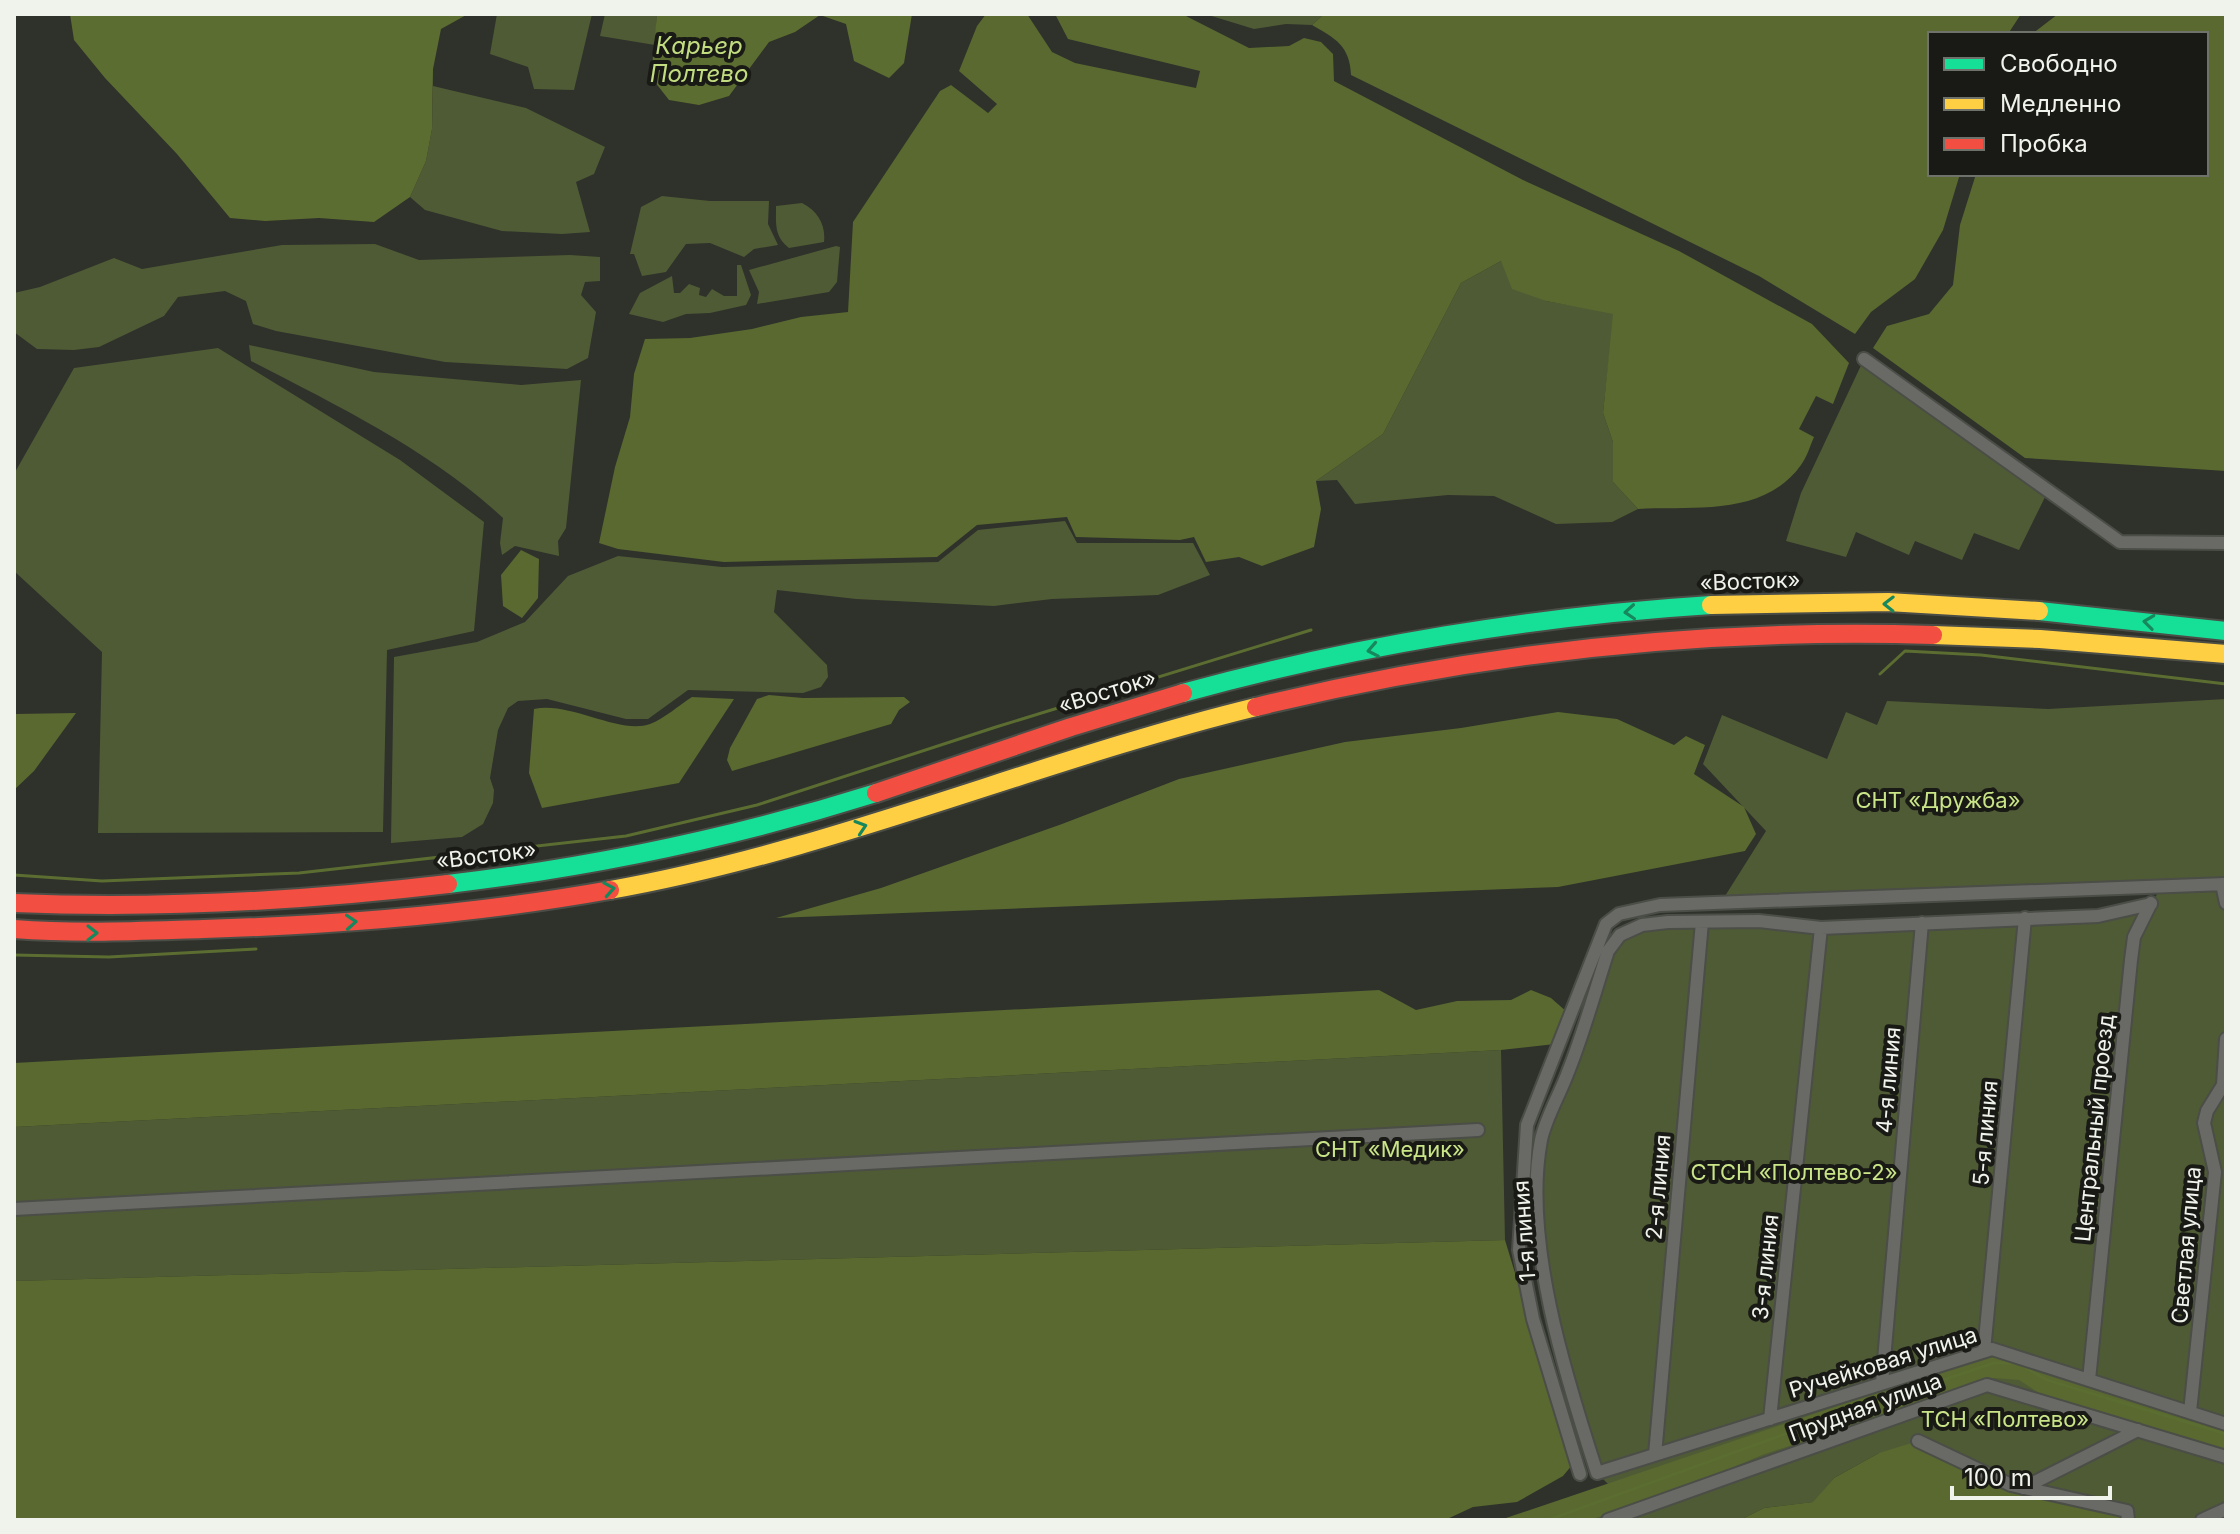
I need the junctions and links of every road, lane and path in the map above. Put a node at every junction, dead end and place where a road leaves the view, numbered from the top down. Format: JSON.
{"nodes":[{"id":1,"x":1864,"y":359,"type":"dead end"},
{"id":2,"x":2226,"y":543,"type":"edge"},
{"id":3,"x":2226,"y":631,"type":"edge"},
{"id":4,"x":2226,"y":654,"type":"edge"},
{"id":5,"x":2224,"y":884,"type":"edge"},
{"id":6,"x":2161,"y":887,"type":"junction"},
{"id":7,"x":14,"y":903,"type":"edge"},
{"id":8,"x":2226,"y":903,"type":"edge"},
{"id":9,"x":2151,"y":904,"type":"junction"},
{"id":10,"x":2025,"y":918,"type":"junction"},
{"id":11,"x":1702,"y":922,"type":"junction"},
{"id":12,"x":1922,"y":923,"type":"junction"},
{"id":13,"x":1821,"y":928,"type":"junction"},
{"id":14,"x":14,"y":929,"type":"edge"},
{"id":15,"x":2226,"y":1039,"type":"edge"},
{"id":16,"x":1478,"y":1130,"type":"dead end"},
{"id":17,"x":14,"y":1209,"type":"edge"},
{"id":18,"x":1984,"y":1351,"type":"junction"},
{"id":19,"x":2089,"y":1380,"type":"junction"},
{"id":20,"x":1882,"y":1383,"type":"junction"},
{"id":21,"x":2190,"y":1412,"type":"junction"},
{"id":22,"x":1770,"y":1419,"type":"junction"},
{"id":23,"x":2226,"y":1424,"type":"edge"},
{"id":24,"x":2138,"y":1430,"type":"junction"},
{"id":25,"x":1918,"y":1441,"type":"dead end"},
{"id":26,"x":1655,"y":1455,"type":"junction"},
{"id":27,"x":2226,"y":1457,"type":"edge"},
{"id":28,"x":1597,"y":1473,"type":"joint"},
{"id":29,"x":1580,"y":1474,"type":"dead end"},
{"id":30,"x":2023,"y":1488,"type":"junction"},
{"id":31,"x":2226,"y":1509,"type":"edge"},
{"id":32,"x":1608,"y":1520,"type":"edge"},
{"id":33,"x":2128,"y":1520,"type":"edge"},
{"id":34,"x":2202,"y":1520,"type":"edge"}],
"edges":[{"from":1,"to":2,"type":"street"},
{"from":3,"to":7,"type":"highway","name":"«Восток»","one_way":true},
{"from":14,"to":4,"type":"highway","one_way":true},
{"from":5,"to":6,"type":"street"},
{"from":5,"to":8,"type":"street"},
{"from":6,"to":9,"type":"street","name":"Центральный проезд"},
{"from":6,"to":29,"type":"street"},
{"from":9,"to":10,"type":"street","name":"1-я линия"},
{"from":9,"to":19,"type":"street","name":"Центральный проезд"},
{"from":10,"to":12,"type":"street","name":"1-я линия"},
{"from":10,"to":18,"type":"street","name":"5-я линия"},
{"from":11,"to":13,"type":"street","name":"1-я линия"},
{"from":11,"to":26,"type":"street","name":"2-я линия"},
{"from":11,"to":28,"type":"street","name":"1-я линия"},
{"from":12,"to":13,"type":"street","name":"1-я линия"},
{"from":12,"to":20,"type":"street","name":"4-я линия"},
{"from":13,"to":22,"type":"street","name":"3-я линия"},
{"from":15,"to":21,"type":"street","name":"Светлая улица"},
{"from":16,"to":17,"type":"street"},
{"from":18,"to":19,"type":"street","name":"Ручейковая улица"},
{"from":18,"to":20,"type":"street","name":"Ручейковая улица"},
{"from":19,"to":21,"type":"street","name":"Ручейковая улица"},
{"from":20,"to":22,"type":"street","name":"Ручейковая улица"},
{"from":21,"to":23,"type":"street","name":"Ручейковая улица"},
{"from":22,"to":26,"type":"street","name":"Ручейковая улица"},
{"from":24,"to":27,"type":"street","name":"Прудная улица"},
{"from":24,"to":30,"type":"street"},
{"from":24,"to":32,"type":"street","name":"Прудная улица"},
{"from":25,"to":30,"type":"street"},
{"from":26,"to":28,"type":"street","name":"Ручейковая улица"},
{"from":30,"to":33,"type":"street"},
{"from":31,"to":34,"type":"street"}]}
